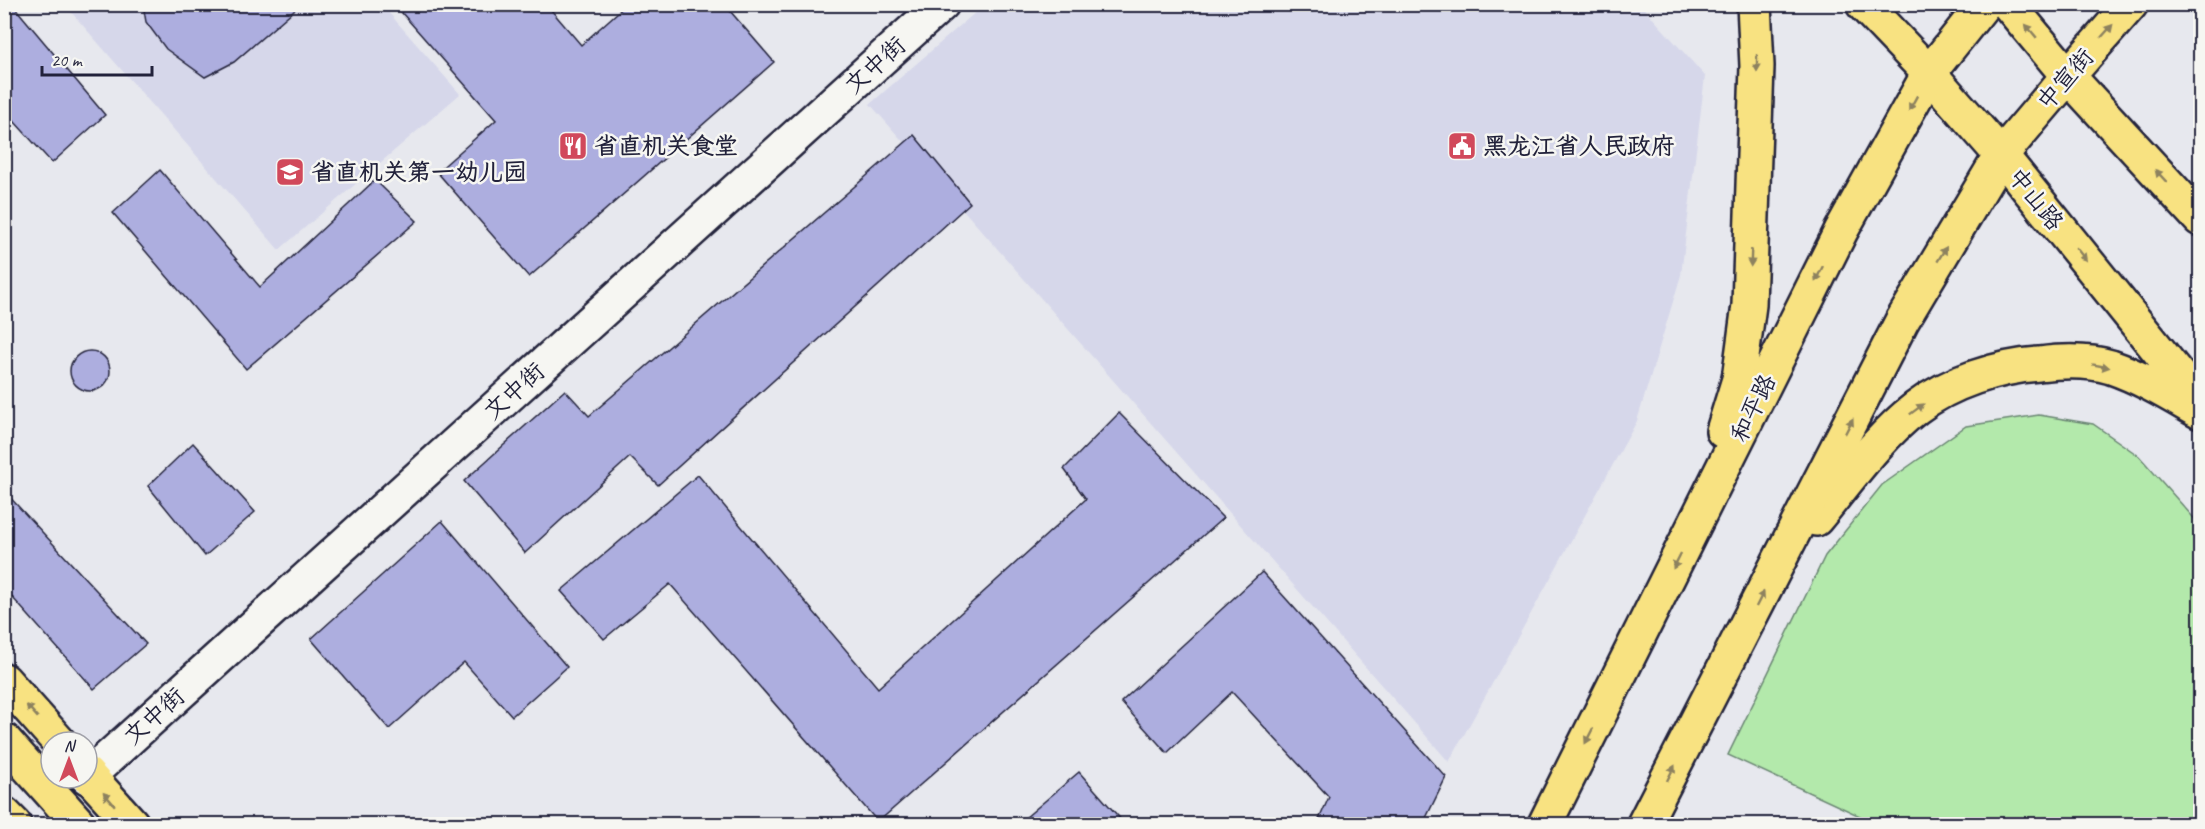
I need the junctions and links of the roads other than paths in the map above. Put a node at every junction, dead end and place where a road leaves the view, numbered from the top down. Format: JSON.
{"nodes":[{"id":1,"x":942,"y":4,"type":"edge"},
{"id":2,"x":1754,"y":4,"type":"edge"},
{"id":3,"x":1863,"y":4,"type":"edge"},
{"id":4,"x":1984,"y":4,"type":"edge"},
{"id":5,"x":2008,"y":4,"type":"edge"},
{"id":6,"x":2131,"y":4,"type":"edge"},
{"id":7,"x":1929,"y":73,"type":"junction"},
{"id":8,"x":2068,"y":75,"type":"junction"},
{"id":9,"x":2001,"y":155,"type":"junction"},
{"id":10,"x":2200,"y":219,"type":"edge"},
{"id":11,"x":2200,"y":402,"type":"edge"},
{"id":12,"x":2200,"y":412,"type":"edge"},
{"id":13,"x":1694,"y":527,"type":"junction"},
{"id":14,"x":1780,"y":562,"type":"junction"},
{"id":15,"x":4,"y":680,"type":"edge"},
{"id":16,"x":48,"y":730,"type":"edge"},
{"id":17,"x":4,"y":740,"type":"edge"},
{"id":18,"x":99,"y":765,"type":"edge"},
{"id":19,"x":99,"y":789,"type":"edge"},
{"id":20,"x":80,"y":790,"type":"edge"},
{"id":21,"x":69,"y":813,"type":"edge"},
{"id":22,"x":4,"y":814,"type":"edge"},
{"id":23,"x":14,"y":825,"type":"edge"},
{"id":24,"x":132,"y":825,"type":"edge"},
{"id":25,"x":1545,"y":825,"type":"edge"},
{"id":26,"x":1644,"y":825,"type":"edge"}],
"edges":[{"from":1,"to":18,"type":"street","name":"文中街"},
{"from":2,"to":13,"type":"main road","one_way":true},
{"from":3,"to":7,"type":"main road","name":"中山路"},
{"from":4,"to":7,"type":"main road","name":"和平路"},
{"from":8,"to":5,"type":"main road","one_way":true},
{"from":8,"to":6,"type":"main road","name":"中宣街","one_way":true},
{"from":7,"to":9,"type":"main road","name":"中山路"},
{"from":7,"to":13,"type":"main road","name":"和平路","one_way":true},
{"from":8,"to":9,"type":"main road","name":"中宣街"},
{"from":10,"to":8,"type":"main road","one_way":true},
{"from":9,"to":11,"type":"main road","name":"中山路","one_way":true},
{"from":14,"to":9,"type":"main road","one_way":true},
{"from":14,"to":12,"type":"main road","one_way":true},
{"from":13,"to":25,"type":"main road","name":"和平路","one_way":true},
{"from":26,"to":14,"type":"main road","one_way":true},
{"from":16,"to":15,"type":"main road","one_way":true},
{"from":17,"to":21,"type":"main road"},
{"from":24,"to":19,"type":"main road","one_way":true},
{"from":20,"to":21,"type":"street","name":"文中街"},
{"from":22,"to":23,"type":"main road"}]}
